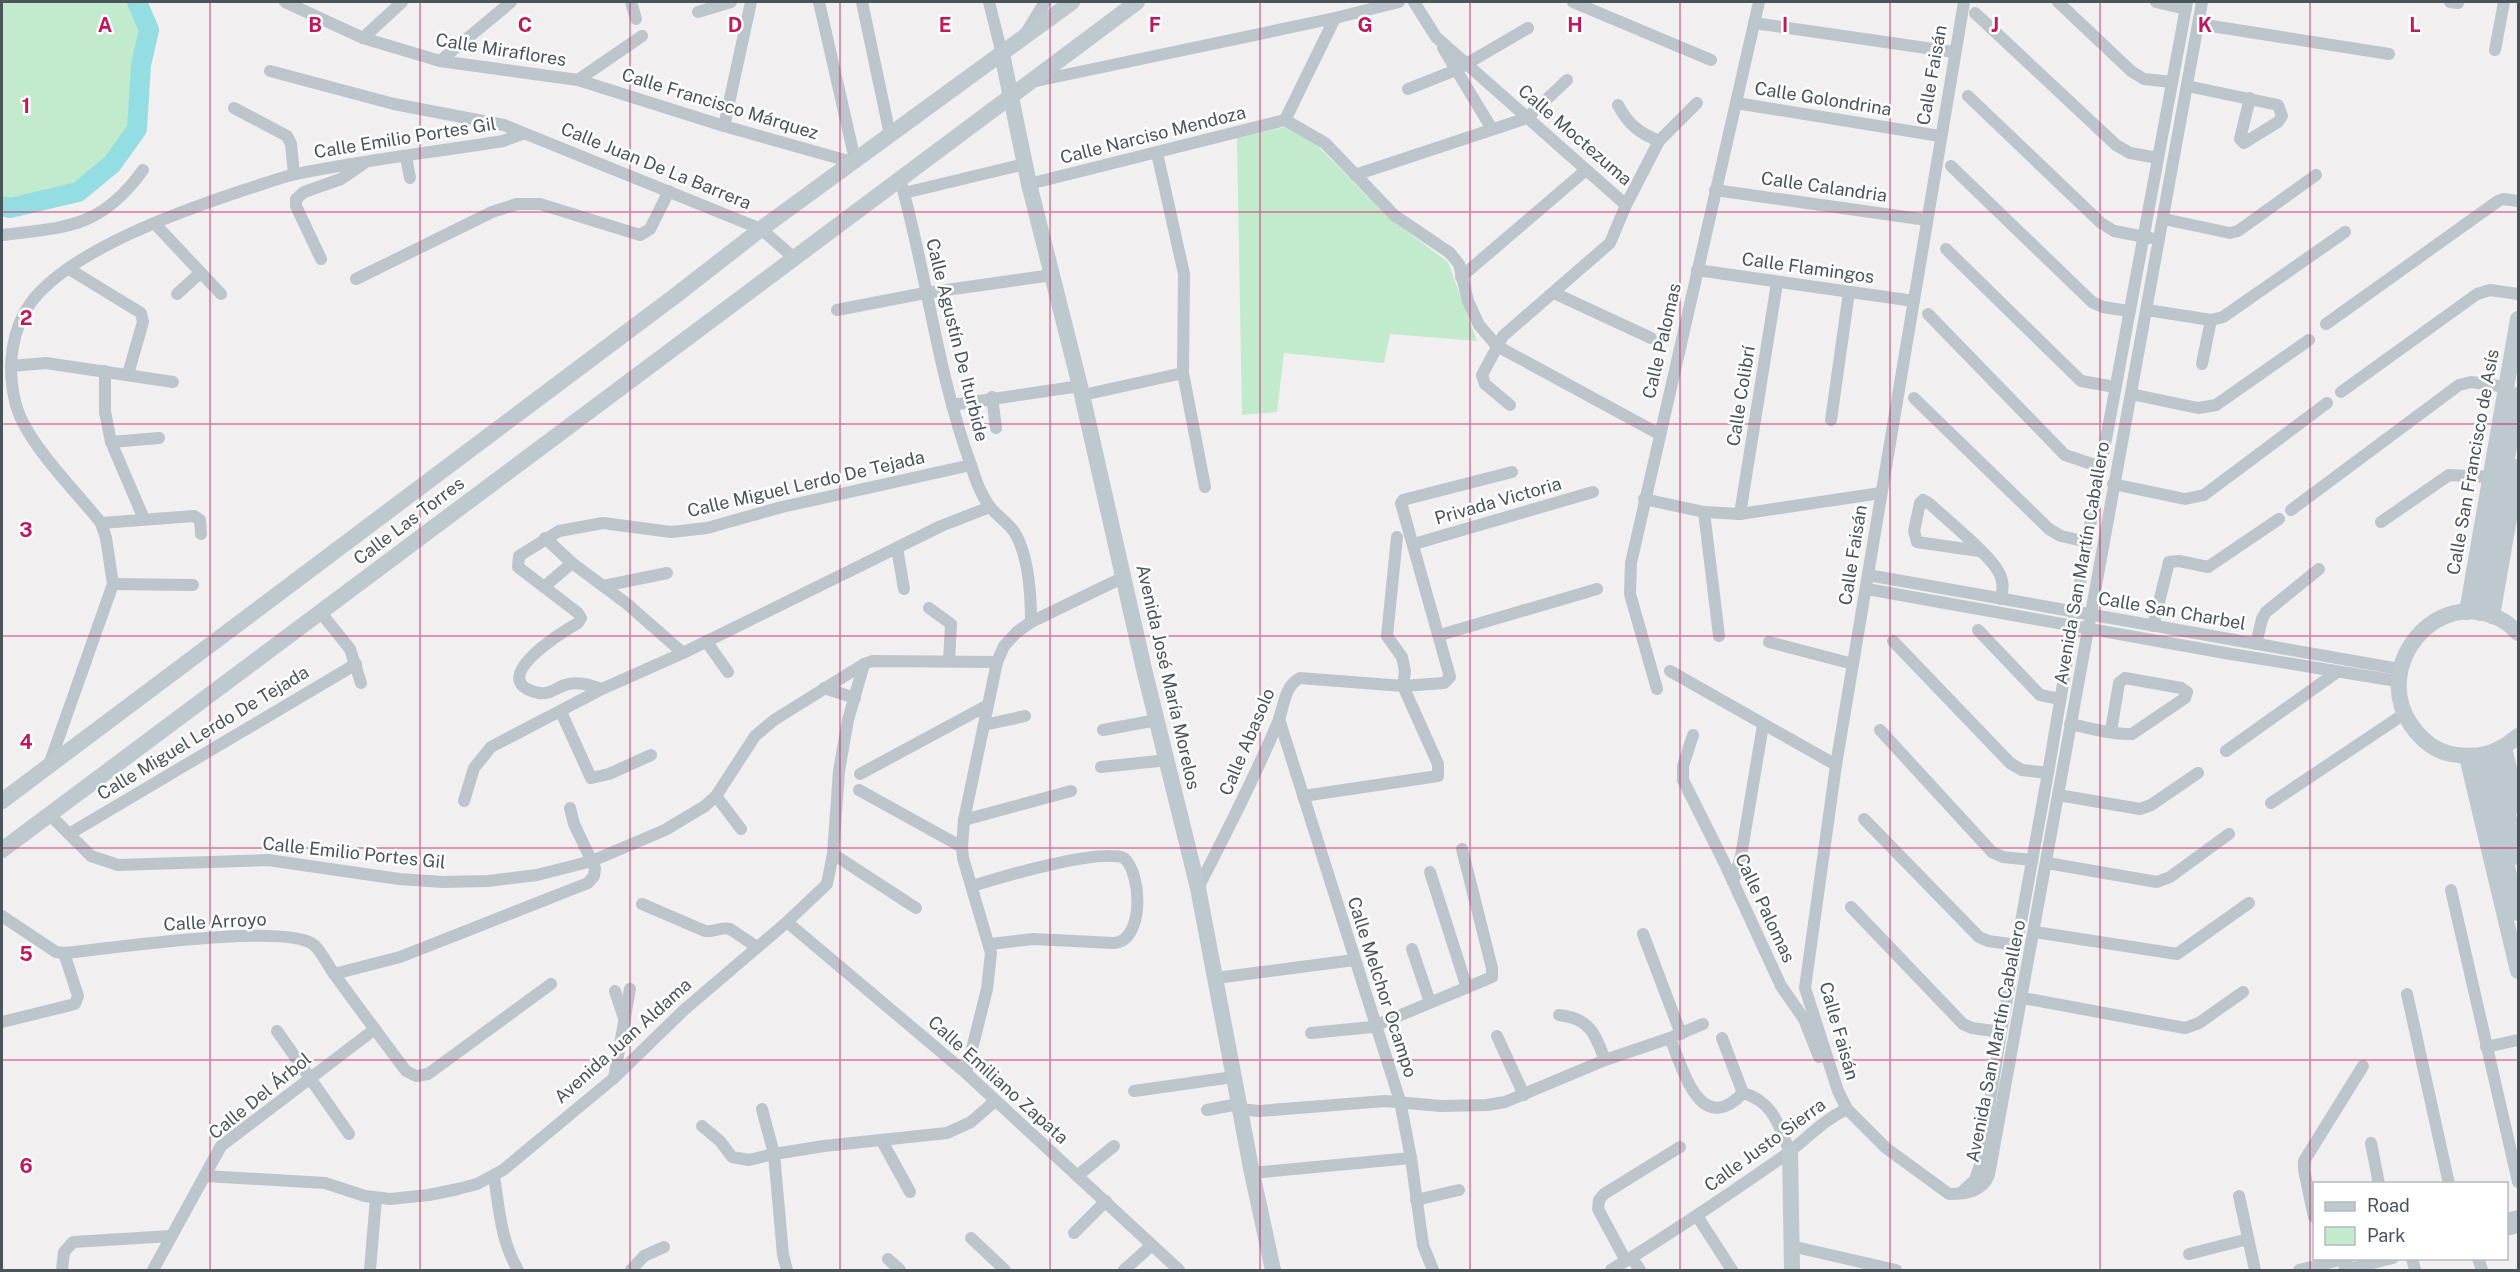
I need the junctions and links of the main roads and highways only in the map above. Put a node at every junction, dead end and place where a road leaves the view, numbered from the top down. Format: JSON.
{"nodes":[{"id":1,"x":1072,"y":2,"type":"edge"},
{"id":2,"x":1137,"y":2,"type":"edge"},
{"id":3,"x":1002,"y":54,"type":"junction"},
{"id":4,"x":1010,"y":95,"type":"junction"},
{"id":5,"x":761,"y":229,"type":"joint"},
{"id":6,"x":2518,"y":319,"type":"edge"},
{"id":7,"x":2512,"y":391,"type":"edge"},
{"id":8,"x":2518,"y":467,"type":"edge"},
{"id":9,"x":2518,"y":527,"type":"edge"},
{"id":10,"x":2485,"y":615,"type":"junction"},
{"id":11,"x":2518,"y":633,"type":"edge"},
{"id":12,"x":2518,"y":736,"type":"edge"},
{"id":13,"x":2486,"y":753,"type":"junction"},
{"id":14,"x":2,"y":801,"type":"edge"},
{"id":15,"x":2518,"y":806,"type":"edge"},
{"id":16,"x":2,"y":850,"type":"edge"},
{"id":17,"x":2518,"y":857,"type":"edge"},
{"id":18,"x":2518,"y":913,"type":"edge"},
{"id":19,"x":2518,"y":971,"type":"edge"},
{"id":20,"x":1790,"y":1152,"type":"road end"},
{"id":21,"x":1796,"y":1268,"type":"edge"},
{"id":22,"x":1273,"y":1270,"type":"edge"}],
"edges":[{"from":1,"to":3,"type":"main road","name":"Calle Juan De La Barrera"},
{"from":2,"to":4,"type":"main road"},
{"from":3,"to":4,"type":"main road","name":"Avenida José María Morelos"},
{"from":3,"to":5,"type":"main road","name":"Calle Juan De La Barrera"},
{"from":4,"to":16,"type":"main road","name":"Calle Las Torres"},
{"from":4,"to":22,"type":"main road","name":"Avenida José María Morelos"},
{"from":5,"to":14,"type":"main road","name":"Calle Las Torres"},
{"from":6,"to":7,"type":"main road","name":"Calle San Francisco de Asís"},
{"from":7,"to":10,"type":"main road","name":"Calle San Francisco de Asís"},
{"from":7,"to":10,"type":"main road","name":"Calle San Francisco de Asís"},
{"from":8,"to":10,"type":"main road"},
{"from":9,"to":10,"type":"main road"},
{"from":10,"to":11,"type":"main road"},
{"from":10,"to":13,"type":"main road"},
{"from":12,"to":13,"type":"main road"},
{"from":13,"to":15,"type":"main road"},
{"from":13,"to":17,"type":"main road"},
{"from":13,"to":18,"type":"main road"},
{"from":13,"to":19,"type":"main road"},
{"from":20,"to":21,"type":"main road"}]}
